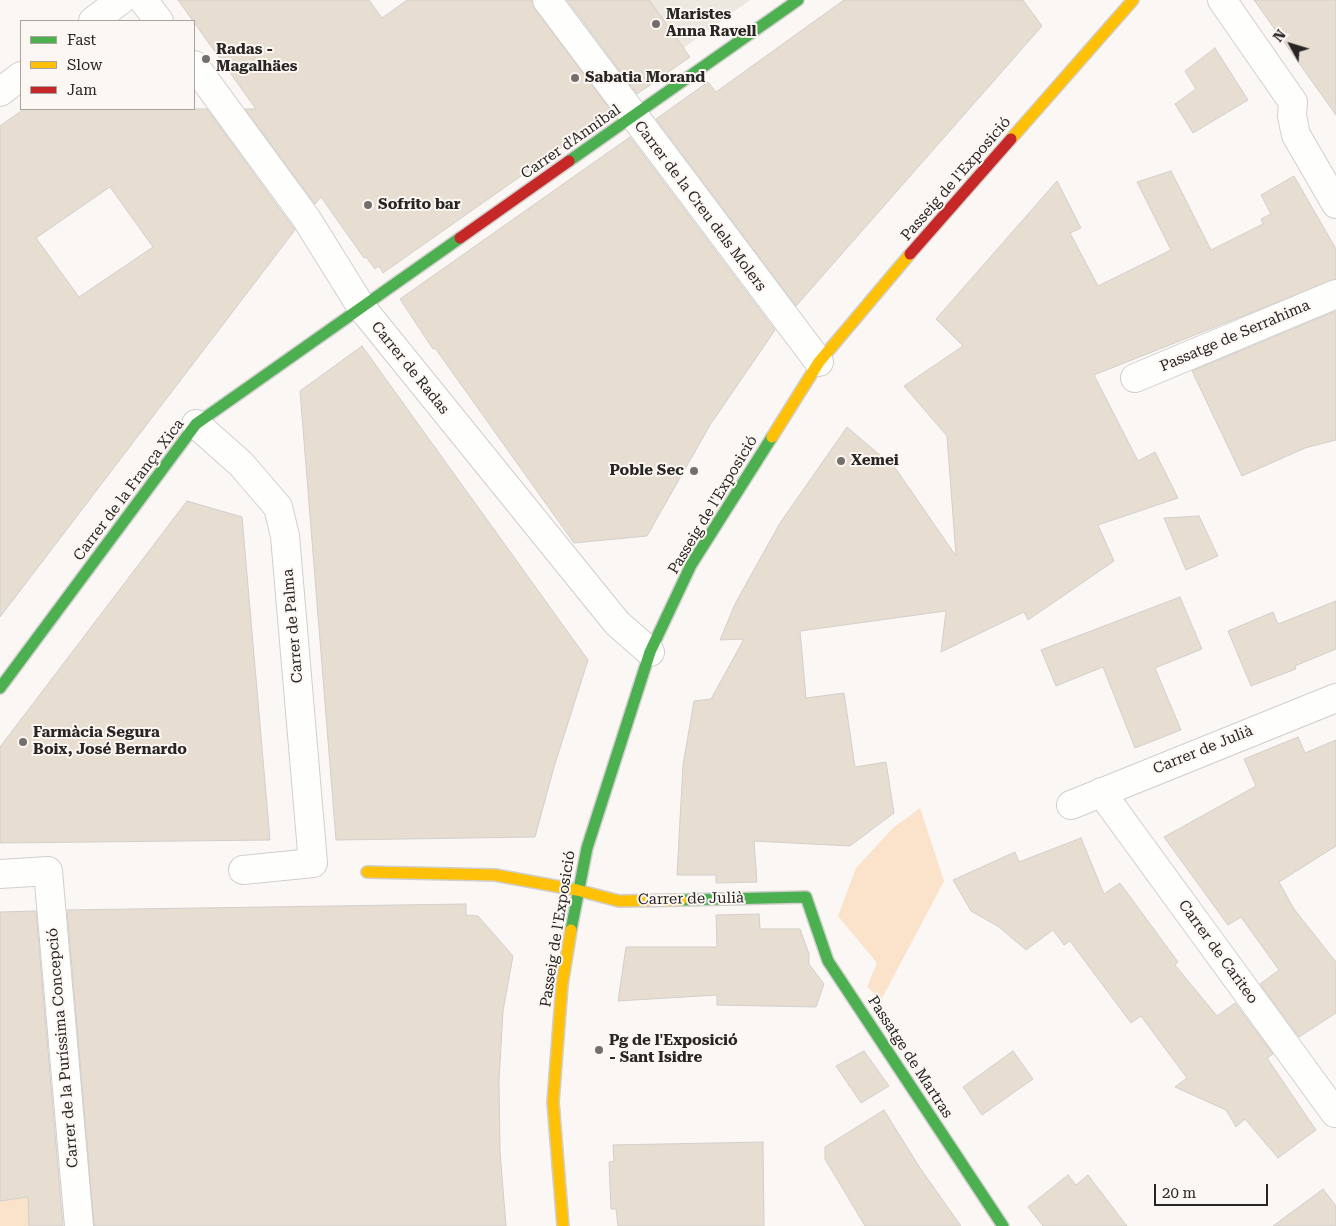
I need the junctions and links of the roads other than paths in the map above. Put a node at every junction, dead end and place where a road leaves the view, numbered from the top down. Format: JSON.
{"nodes":[{"id":1,"x":121,"y":0,"type":"edge"},
{"id":2,"x":143,"y":0,"type":"edge"},
{"id":3,"x":547,"y":0,"type":"edge"},
{"id":4,"x":798,"y":0,"type":"edge"},
{"id":5,"x":1133,"y":0,"type":"edge"},
{"id":6,"x":1222,"y":0,"type":"edge"},
{"id":7,"x":94,"y":20,"type":"edge"},
{"id":8,"x":158,"y":20,"type":"edge"},
{"id":9,"x":195,"y":66,"type":"edge"},
{"id":10,"x":20,"y":77,"type":"edge"},
{"id":11,"x":0,"y":92,"type":"edge"},
{"id":12,"x":634,"y":116,"type":"junction"},
{"id":13,"x":1336,"y":204,"type":"edge"},
{"id":14,"x":1336,"y":294,"type":"edge"},
{"id":15,"x":362,"y":308,"type":"junction"},
{"id":16,"x":819,"y":362,"type":"junction"},
{"id":17,"x":1135,"y":378,"type":"dead end"},
{"id":18,"x":196,"y":424,"type":"junction"},
{"id":19,"x":650,"y":652,"type":"junction"},
{"id":20,"x":0,"y":688,"type":"edge"},
{"id":21,"x":1336,"y":698,"type":"edge"},
{"id":22,"x":1101,"y":792,"type":"junction"},
{"id":23,"x":1071,"y":805,"type":"dead end"},
{"id":24,"x":242,"y":870,"type":"dead end"},
{"id":25,"x":367,"y":872,"type":"dead end"},
{"id":26,"x":0,"y":874,"type":"edge"},
{"id":27,"x":577,"y":890,"type":"junction"},
{"id":28,"x":806,"y":897,"type":"joint"},
{"id":29,"x":1334,"y":1113,"type":"dead end"},
{"id":30,"x":79,"y":1226,"type":"edge"},
{"id":31,"x":563,"y":1226,"type":"edge"},
{"id":32,"x":1003,"y":1226,"type":"edge"}],
"edges":[{"from":1,"to":7,"type":"street"},
{"from":2,"to":8,"type":"street"},
{"from":3,"to":12,"type":"street","name":"Carrer de la Creu dels Molers"},
{"from":4,"to":12,"type":"street","name":"Carrer d'Anníbal"},
{"from":5,"to":16,"type":"street","name":"Passeig de l'Exposició"},
{"from":6,"to":13,"type":"street"},
{"from":9,"to":15,"type":"street","name":"Carrer de Radas"},
{"from":10,"to":11,"type":"street"},
{"from":12,"to":15,"type":"street","name":"Carrer d'Anníbal"},
{"from":12,"to":16,"type":"street","name":"Carrer de la Creu dels Molers"},
{"from":14,"to":17,"type":"street","name":"Passatge de Serrahima"},
{"from":15,"to":18,"type":"street","name":"Carrer de la França Xica"},
{"from":15,"to":19,"type":"street","name":"Carrer de Radas"},
{"from":16,"to":19,"type":"street","name":"Passeig de l'Exposició"},
{"from":18,"to":20,"type":"street","name":"Carrer de la França Xica"},
{"from":18,"to":24,"type":"street","name":"Carrer de Palma"},
{"from":19,"to":27,"type":"street","name":"Passeig de l'Exposició"},
{"from":21,"to":22,"type":"street","name":"Carrer de Julià"},
{"from":22,"to":23,"type":"street","name":"Carrer de Julià"},
{"from":22,"to":29,"type":"street","name":"Carrer de Cariteo"},
{"from":25,"to":27,"type":"street","name":"Carrer de Julià"},
{"from":26,"to":30,"type":"street","name":"Carrer de la Puríssima Concepció"},
{"from":27,"to":28,"type":"street","name":"Carrer de Julià"},
{"from":27,"to":31,"type":"street","name":"Passeig de l'Exposició"},
{"from":28,"to":32,"type":"street","name":"Passatge de Martras"}]}
